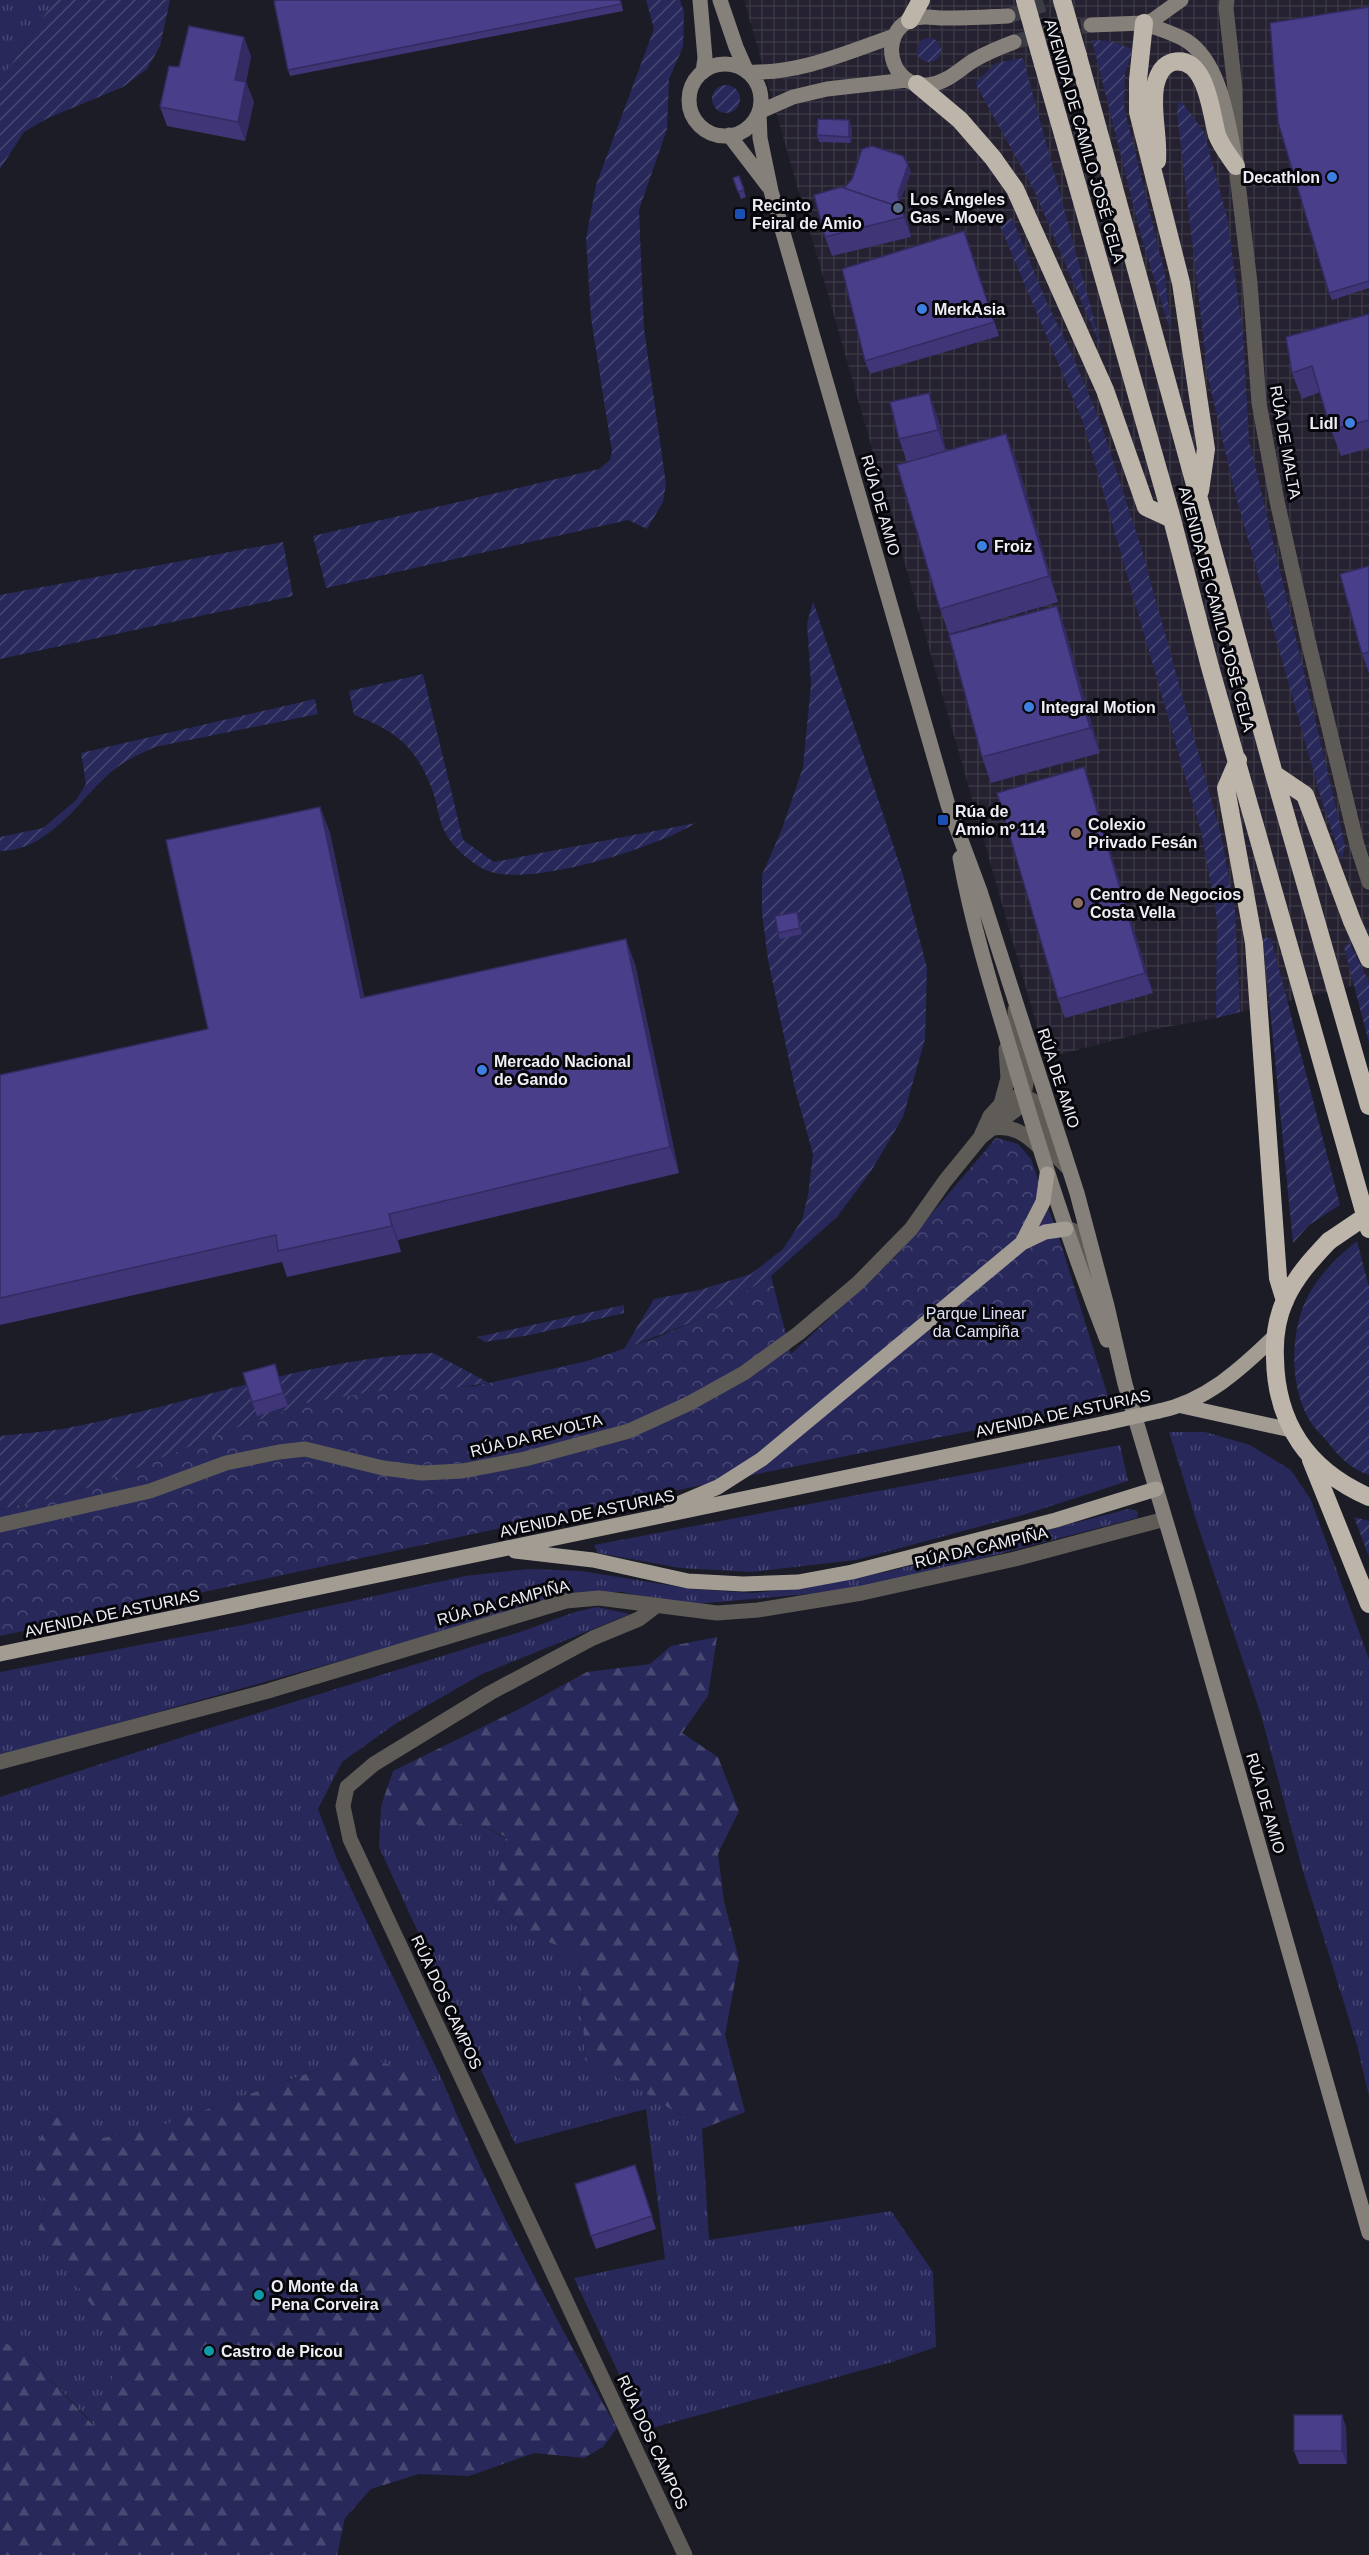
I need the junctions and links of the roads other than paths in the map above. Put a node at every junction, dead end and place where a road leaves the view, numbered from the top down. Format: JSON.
{"nodes":[{"id":1,"x":700,"y":0,"type":"edge"},
{"id":2,"x":720,"y":0,"type":"edge"},
{"id":3,"x":921,"y":0,"type":"edge"},
{"id":4,"x":1025,"y":0,"type":"edge"},
{"id":5,"x":1062,"y":0,"type":"edge"},
{"id":6,"x":1181,"y":0,"type":"edge"},
{"id":7,"x":1227,"y":0,"type":"edge"},
{"id":8,"x":1008,"y":16,"type":"tunnel mouth"},
{"id":9,"x":910,"y":20,"type":"junction"},
{"id":10,"x":1144,"y":23,"type":"junction"},
{"id":11,"x":1091,"y":26,"type":"tunnel mouth"},
{"id":12,"x":894,"y":36,"type":"junction"},
{"id":13,"x":1014,"y":42,"type":"tunnel mouth"},
{"id":14,"x":703,"y":72,"type":"junction"},
{"id":15,"x":747,"y":72,"type":"junction"},
{"id":16,"x":912,"y":82,"type":"junction"},
{"id":17,"x":759,"y":112,"type":"junction"},
{"id":18,"x":729,"y":135,"type":"junction"},
{"id":19,"x":1236,"y":166,"type":"junction"},
{"id":20,"x":1155,"y":178,"type":"junction"},
{"id":21,"x":771,"y":191,"type":"junction"},
{"id":22,"x":1199,"y":498,"type":"junction"},
{"id":23,"x":1172,"y":519,"type":"junction"},
{"id":24,"x":1238,"y":760,"type":"junction"},
{"id":25,"x":1274,"y":774,"type":"junction"},
{"id":26,"x":955,"y":828,"type":"junction"},
{"id":27,"x":1369,"y":882,"type":"edge"},
{"id":28,"x":1369,"y":958,"type":"edge"},
{"id":29,"x":1014,"y":998,"type":"junction"},
{"id":30,"x":1003,"y":1028,"type":"junction"},
{"id":31,"x":1024,"y":1096,"type":"junction"},
{"id":32,"x":1001,"y":1104,"type":"junction"},
{"id":33,"x":1369,"y":1106,"type":"edge"},
{"id":34,"x":993,"y":1128,"type":"junction"},
{"id":35,"x":980,"y":1138,"type":"junction"},
{"id":36,"x":1039,"y":1147,"type":"junction"},
{"id":37,"x":1069,"y":1168,"type":"junction"},
{"id":38,"x":1047,"y":1174,"type":"junction"},
{"id":39,"x":1369,"y":1214,"type":"edge"},
{"id":40,"x":1066,"y":1229,"type":"junction"},
{"id":41,"x":1369,"y":1229,"type":"edge"},
{"id":42,"x":1022,"y":1243,"type":"junction"},
{"id":43,"x":1104,"y":1296,"type":"junction"},
{"id":44,"x":1285,"y":1301,"type":"junction"},
{"id":45,"x":1274,"y":1337,"type":"junction"},
{"id":46,"x":1125,"y":1384,"type":"junction"},
{"id":47,"x":1182,"y":1406,"type":"junction"},
{"id":48,"x":1291,"y":1430,"type":"junction"},
{"id":49,"x":1311,"y":1458,"type":"junction"},
{"id":50,"x":1156,"y":1489,"type":"junction"},
{"id":51,"x":1369,"y":1497,"type":"edge"},
{"id":52,"x":641,"y":1520,"type":"junction"},
{"id":53,"x":1165,"y":1520,"type":"junction"},
{"id":54,"x":0,"y":1526,"type":"edge"},
{"id":55,"x":503,"y":1550,"type":"junction"},
{"id":56,"x":1369,"y":1604,"type":"edge"},
{"id":57,"x":656,"y":1606,"type":"junction"},
{"id":58,"x":0,"y":1654,"type":"edge"},
{"id":59,"x":0,"y":1762,"type":"edge"},
{"id":60,"x":1369,"y":2233,"type":"edge"},
{"id":61,"x":685,"y":2555,"type":"edge"}],
"edges":[{"from":1,"to":14,"type":"street"},
{"from":2,"to":15,"type":"street"},
{"from":3,"to":9,"type":"highway"},
{"from":4,"to":23,"type":"highway","name":"AVENIDA DE CAMILO JOSÉ CELA","bridge":true},
{"from":5,"to":22,"type":"highway","name":"AVENIDA DE CAMILO JOSÉ CELA","bridge":true},
{"from":6,"to":10,"type":"street"},
{"from":7,"to":19,"type":"street","name":"RÚA DE MALTA"},
{"from":8,"to":9,"type":"street"},
{"from":9,"to":12,"type":"street"},
{"from":10,"to":11,"type":"street"},
{"from":10,"to":19,"type":"street"},
{"from":10,"to":20,"type":"highway"},
{"from":12,"to":15,"type":"street"},
{"from":12,"to":16,"type":"street"},
{"from":13,"to":16,"type":"street"},
{"from":14,"to":15,"type":"street"},
{"from":14,"to":18,"type":"street"},
{"from":15,"to":17,"type":"street"},
{"from":16,"to":17,"type":"street"},
{"from":16,"to":23,"type":"highway"},
{"from":17,"to":18,"type":"street"},
{"from":17,"to":21,"type":"street","name":"RÚA DE AMIO"},
{"from":18,"to":21,"type":"street","name":"RÚA DE AMIO"},
{"from":19,"to":20,"type":"highway"},
{"from":19,"to":27,"type":"street","name":"RÚA DE MALTA"},
{"from":20,"to":22,"type":"highway"},
{"from":21,"to":26,"type":"street","name":"RÚA DE AMIO"},
{"from":22,"to":25,"type":"highway","name":"AVENIDA DE CAMILO JOSÉ CELA"},
{"from":23,"to":24,"type":"highway","name":"AVENIDA DE CAMILO JOSÉ CELA"},
{"from":24,"to":41,"type":"highway","name":"AVENIDA DE CAMILO JOSÉ CELA"},
{"from":24,"to":44,"type":"highway"},
{"from":25,"to":28,"type":"highway"},
{"from":25,"to":33,"type":"highway","name":"AVENIDA DE CAMILO JOSÉ CELA"},
{"from":26,"to":29,"type":"street","name":"RÚA DE AMIO"},
{"from":26,"to":30,"type":"street","name":"RÚA DE AMIO"},
{"from":29,"to":31,"type":"street","name":"RÚA DE AMIO"},
{"from":29,"to":37,"type":"street","name":"RÚA DE AMIO"},
{"from":30,"to":31,"type":"street","name":"RÚA DE AMIO"},
{"from":30,"to":32,"type":"street","name":"RÚA DE AMIO"},
{"from":31,"to":32,"type":"street"},
{"from":31,"to":34,"type":"street","name":"RÚA DA REVOLTA"},
{"from":31,"to":36,"type":"street","name":"RÚA DE AMIO"},
{"from":31,"to":37,"type":"street","name":"RÚA DE AMIO"},
{"from":32,"to":35,"type":"street","name":"RÚA DA REVOLTA"},
{"from":34,"to":35,"type":"street","name":"RÚA DA REVOLTA"},
{"from":34,"to":36,"type":"street"},
{"from":35,"to":54,"type":"street","name":"RÚA DA REVOLTA"},
{"from":36,"to":38,"type":"street","name":"RÚA DE AMIO"},
{"from":37,"to":43,"type":"street","name":"RÚA DE AMIO"},
{"from":38,"to":40,"type":"street","name":"RÚA DE AMIO"},
{"from":38,"to":42,"type":"main road"},
{"from":39,"to":44,"type":"highway","bridge":true},
{"from":40,"to":42,"type":"main road"},
{"from":40,"to":43,"type":"street","name":"RÚA DE AMIO"},
{"from":40,"to":46,"type":"street","name":"RÚA DE AMIO"},
{"from":42,"to":52,"type":"main road"},
{"from":43,"to":46,"type":"street","name":"RÚA DE AMIO"},
{"from":44,"to":45,"type":"highway"},
{"from":45,"to":47,"type":"main road"},
{"from":45,"to":48,"type":"highway"},
{"from":46,"to":50,"type":"street","name":"RÚA DE AMIO"},
{"from":47,"to":48,"type":"main road"},
{"from":47,"to":52,"type":"main road","name":"AVENIDA DE ASTURIAS","bridge":true},
{"from":48,"to":49,"type":"highway"},
{"from":49,"to":51,"type":"highway"},
{"from":49,"to":56,"type":"highway"},
{"from":50,"to":53,"type":"street","name":"RÚA DE AMIO"},
{"from":50,"to":55,"type":"main road"},
{"from":52,"to":55,"type":"main road","name":"AVENIDA DE ASTURIAS"},
{"from":53,"to":57,"type":"street","name":"RÚA DA CAMPIÑA"},
{"from":53,"to":60,"type":"street","name":"RÚA DE AMIO"},
{"from":55,"to":58,"type":"main road","name":"AVENIDA DE ASTURIAS"},
{"from":57,"to":59,"type":"street","name":"RÚA DA CAMPIÑA"},
{"from":57,"to":61,"type":"street","name":"RÚA DOS CAMPOS"}]}
